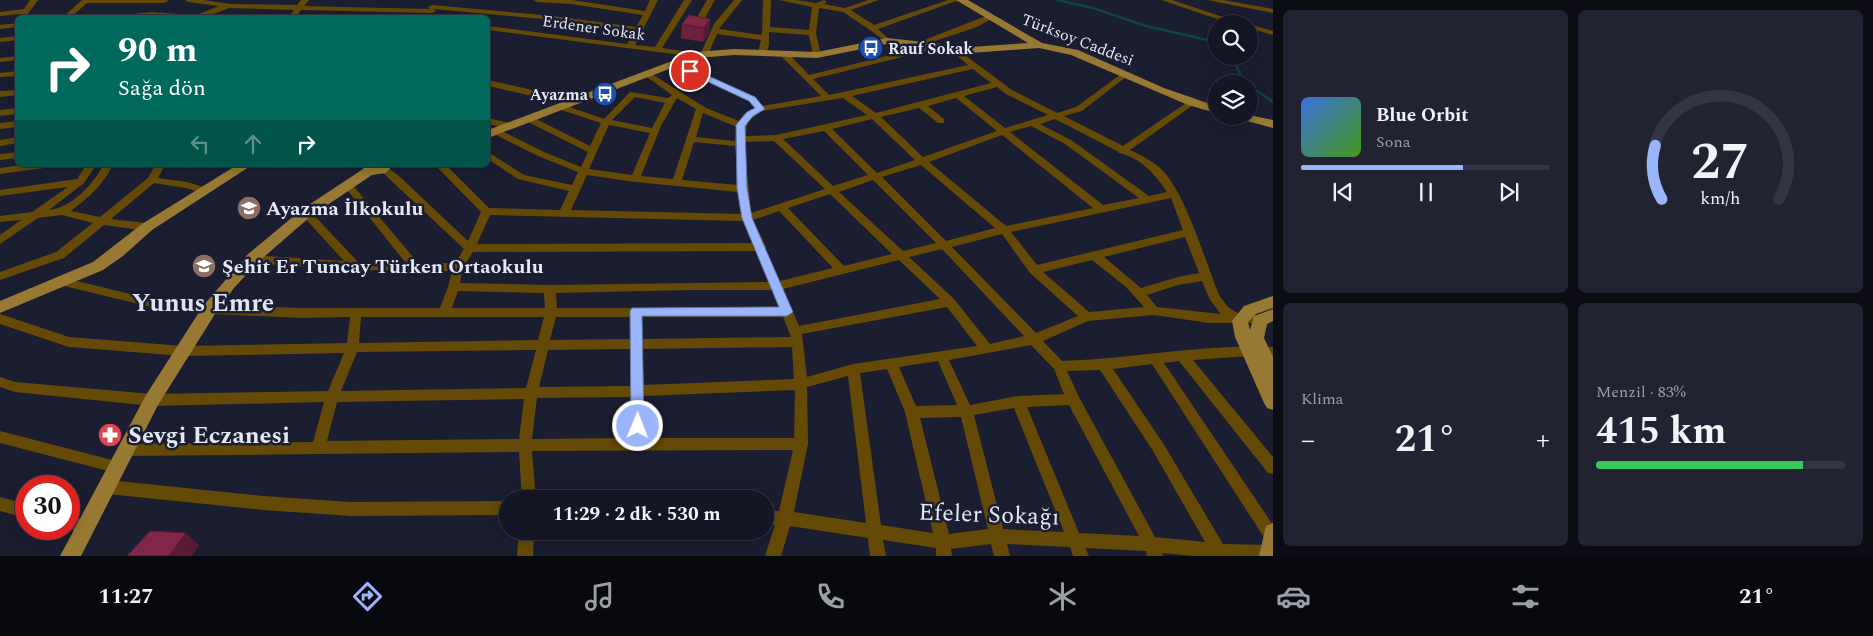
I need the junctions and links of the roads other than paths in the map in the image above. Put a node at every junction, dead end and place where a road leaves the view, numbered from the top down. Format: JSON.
{"nodes":[{"id":1,"x":34,"y":0,"type":"edge"},
{"id":2,"x":85,"y":0,"type":"edge"},
{"id":3,"x":189,"y":0,"type":"edge"},
{"id":4,"x":242,"y":0,"type":"edge"},
{"id":5,"x":306,"y":0,"type":"edge"},
{"id":6,"x":537,"y":0,"type":"edge"},
{"id":7,"x":654,"y":0,"type":"edge"},
{"id":8,"x":688,"y":0,"type":"edge"},
{"id":9,"x":711,"y":0,"type":"edge"},
{"id":10,"x":738,"y":0,"type":"edge"},
{"id":11,"x":767,"y":0,"type":"edge"},
{"id":12,"x":782,"y":0,"type":"edge"},
{"id":13,"x":827,"y":0,"type":"edge"},
{"id":14,"x":874,"y":0,"type":"edge"},
{"id":15,"x":955,"y":0,"type":"edge"},
{"id":16,"x":960,"y":0,"type":"edge"},
{"id":17,"x":1165,"y":0,"type":"edge"},
{"id":18,"x":1211,"y":0,"type":"edge"},
{"id":19,"x":1239,"y":0,"type":"edge"},
{"id":20,"x":165,"y":1,"type":"edge"},
{"id":21,"x":572,"y":1,"type":"edge"},
{"id":22,"x":228,"y":6,"type":"junction"},
{"id":23,"x":816,"y":6,"type":"junction"},
{"id":24,"x":299,"y":8,"type":"junction"},
{"id":25,"x":1260,"y":8,"type":"junction"},
{"id":26,"x":432,"y":9,"type":"edge"},
{"id":27,"x":845,"y":10,"type":"junction"},
{"id":28,"x":1273,"y":11,"type":"edge"},
{"id":29,"x":646,"y":13,"type":"junction"},
{"id":30,"x":0,"y":14,"type":"edge"},
{"id":31,"x":24,"y":14,"type":"edge"},
{"id":32,"x":68,"y":15,"type":"edge"},
{"id":33,"x":151,"y":15,"type":"edge"},
{"id":34,"x":202,"y":15,"type":"edge"},
{"id":35,"x":293,"y":15,"type":"edge"},
{"id":36,"x":1212,"y":15,"type":"edge"},
{"id":37,"x":553,"y":18,"type":"junction"},
{"id":38,"x":990,"y":18,"type":"junction"},
{"id":39,"x":689,"y":19,"type":"junction"},
{"id":40,"x":15,"y":24,"type":"edge"},
{"id":41,"x":0,"y":26,"type":"edge"},
{"id":42,"x":716,"y":27,"type":"junction"},
{"id":43,"x":490,"y":28,"type":"edge"},
{"id":44,"x":873,"y":28,"type":"junction"},
{"id":45,"x":766,"y":29,"type":"junction"},
{"id":46,"x":1258,"y":29,"type":"edge"},
{"id":47,"x":638,"y":30,"type":"junction"},
{"id":48,"x":539,"y":33,"type":"junction"},
{"id":49,"x":812,"y":33,"type":"junction"},
{"id":50,"x":1273,"y":33,"type":"edge"},
{"id":51,"x":15,"y":38,"type":"edge"},
{"id":52,"x":765,"y":38,"type":"junction"},
{"id":53,"x":0,"y":40,"type":"edge"},
{"id":54,"x":887,"y":41,"type":"junction"},
{"id":55,"x":920,"y":43,"type":"junction"},
{"id":56,"x":1039,"y":45,"type":"junction"},
{"id":57,"x":630,"y":46,"type":"junction"},
{"id":58,"x":936,"y":46,"type":"junction"},
{"id":59,"x":954,"y":48,"type":"junction"},
{"id":60,"x":658,"y":49,"type":"junction"},
{"id":61,"x":762,"y":53,"type":"junction"},
{"id":62,"x":700,"y":54,"type":"junction"},
{"id":63,"x":784,"y":54,"type":"junction"},
{"id":64,"x":817,"y":55,"type":"junction"},
{"id":65,"x":15,"y":58,"type":"edge"},
{"id":66,"x":0,"y":60,"type":"edge"},
{"id":67,"x":673,"y":63,"type":"junction"},
{"id":68,"x":974,"y":66,"type":"junction"},
{"id":69,"x":15,"y":73,"type":"edge"},
{"id":70,"x":647,"y":73,"type":"junction"},
{"id":71,"x":1124,"y":74,"type":"junction"},
{"id":72,"x":0,"y":75,"type":"edge"},
{"id":73,"x":807,"y":78,"type":"junction"},
{"id":74,"x":490,"y":84,"type":"edge"},
{"id":75,"x":998,"y":84,"type":"junction"},
{"id":76,"x":15,"y":92,"type":"edge"},
{"id":77,"x":0,"y":94,"type":"edge"},
{"id":78,"x":845,"y":95,"type":"junction"},
{"id":79,"x":957,"y":95,"type":"junction"},
{"id":80,"x":673,"y":98,"type":"junction"},
{"id":81,"x":827,"y":98,"type":"junction"},
{"id":82,"x":572,"y":102,"type":"junction"},
{"id":83,"x":1192,"y":103,"type":"junction"},
{"id":84,"x":921,"y":105,"type":"junction"},
{"id":85,"x":561,"y":107,"type":"junction"},
{"id":86,"x":1208,"y":108,"type":"edge"},
{"id":87,"x":700,"y":109,"type":"junction"},
{"id":88,"x":760,"y":109,"type":"junction"},
{"id":89,"x":15,"y":111,"type":"edge"},
{"id":90,"x":0,"y":113,"type":"edge"},
{"id":91,"x":874,"y":116,"type":"junction"},
{"id":92,"x":1056,"y":116,"type":"junction"},
{"id":93,"x":529,"y":119,"type":"junction"},
{"id":94,"x":1258,"y":120,"type":"edge"},
{"id":95,"x":490,"y":121,"type":"edge"},
{"id":96,"x":606,"y":122,"type":"junction"},
{"id":97,"x":941,"y":122,"type":"dead end"},
{"id":98,"x":15,"y":124,"type":"edge"},
{"id":99,"x":1034,"y":124,"type":"junction"},
{"id":100,"x":1273,"y":124,"type":"edge"},
{"id":101,"x":741,"y":125,"type":"junction"},
{"id":102,"x":0,"y":126,"type":"edge"},
{"id":103,"x":510,"y":126,"type":"junction"},
{"id":104,"x":826,"y":128,"type":"junction"},
{"id":105,"x":655,"y":130,"type":"junction"},
{"id":106,"x":491,"y":132,"type":"edge"},
{"id":107,"x":1002,"y":132,"type":"junction"},
{"id":108,"x":776,"y":138,"type":"junction"},
{"id":109,"x":691,"y":139,"type":"junction"},
{"id":110,"x":15,"y":140,"type":"edge"},
{"id":111,"x":741,"y":142,"type":"junction"},
{"id":112,"x":0,"y":143,"type":"edge"},
{"id":113,"x":594,"y":151,"type":"junction"},
{"id":114,"x":1122,"y":151,"type":"junction"},
{"id":115,"x":15,"y":155,"type":"edge"},
{"id":116,"x":490,"y":156,"type":"edge"},
{"id":117,"x":0,"y":157,"type":"edge"},
{"id":118,"x":922,"y":161,"type":"junction"},
{"id":119,"x":31,"y":167,"type":"edge"},
{"id":120,"x":90,"y":167,"type":"edge"},
{"id":121,"x":107,"y":167,"type":"edge"},
{"id":122,"x":159,"y":167,"type":"edge"},
{"id":123,"x":243,"y":167,"type":"edge"},
{"id":124,"x":378,"y":167,"type":"edge"},
{"id":125,"x":442,"y":167,"type":"edge"},
{"id":126,"x":583,"y":171,"type":"junction"},
{"id":127,"x":0,"y":172,"type":"edge"},
{"id":128,"x":875,"y":176,"type":"junction"},
{"id":129,"x":635,"y":179,"type":"junction"},
{"id":130,"x":152,"y":180,"type":"junction"},
{"id":131,"x":81,"y":182,"type":"junction"},
{"id":132,"x":677,"y":182,"type":"junction"},
{"id":133,"x":346,"y":184,"type":"junction"},
{"id":134,"x":742,"y":188,"type":"junction"},
{"id":135,"x":574,"y":189,"type":"junction"},
{"id":136,"x":206,"y":191,"type":"junction"},
{"id":137,"x":830,"y":191,"type":"junction"},
{"id":138,"x":0,"y":193,"type":"edge"},
{"id":139,"x":1173,"y":194,"type":"junction"},
{"id":140,"x":1147,"y":199,"type":"junction"},
{"id":141,"x":781,"y":207,"type":"junction"},
{"id":142,"x":1101,"y":209,"type":"junction"},
{"id":143,"x":486,"y":211,"type":"junction"},
{"id":144,"x":62,"y":212,"type":"junction"},
{"id":145,"x":306,"y":213,"type":"junction"},
{"id":146,"x":564,"y":213,"type":"junction"},
{"id":147,"x":36,"y":214,"type":"junction"},
{"id":148,"x":747,"y":218,"type":"junction"},
{"id":149,"x":0,"y":219,"type":"edge"},
{"id":150,"x":101,"y":222,"type":"junction"},
{"id":151,"x":147,"y":228,"type":"junction"},
{"id":152,"x":1004,"y":230,"type":"junction"},
{"id":153,"x":1189,"y":232,"type":"junction"},
{"id":154,"x":0,"y":240,"type":"edge"},
{"id":155,"x":944,"y":245,"type":"junction"},
{"id":156,"x":761,"y":247,"type":"junction"},
{"id":157,"x":470,"y":248,"type":"junction"},
{"id":158,"x":1094,"y":255,"type":"junction"},
{"id":159,"x":901,"y":256,"type":"junction"},
{"id":160,"x":252,"y":259,"type":"junction"},
{"id":161,"x":355,"y":266,"type":"junction"},
{"id":162,"x":415,"y":267,"type":"junction"},
{"id":163,"x":458,"y":267,"type":"junction"},
{"id":164,"x":841,"y":270,"type":"junction"},
{"id":165,"x":1034,"y":270,"type":"junction"},
{"id":166,"x":0,"y":276,"type":"edge"},
{"id":167,"x":1206,"y":276,"type":"junction"},
{"id":168,"x":64,"y":282,"type":"junction"},
{"id":169,"x":778,"y":286,"type":"junction"},
{"id":170,"x":454,"y":287,"type":"junction"},
{"id":171,"x":550,"y":289,"type":"junction"},
{"id":172,"x":1139,"y":293,"type":"junction"},
{"id":173,"x":950,"y":302,"type":"junction"},
{"id":174,"x":1273,"y":302,"type":"edge"},
{"id":175,"x":0,"y":307,"type":"edge"},
{"id":176,"x":209,"y":310,"type":"junction"},
{"id":177,"x":636,"y":311,"type":"junction"},
{"id":178,"x":1154,"y":311,"type":"junction"},
{"id":179,"x":356,"y":312,"type":"junction"},
{"id":180,"x":551,"y":312,"type":"junction"},
{"id":181,"x":787,"y":312,"type":"junction"},
{"id":182,"x":444,"y":313,"type":"junction"},
{"id":183,"x":1087,"y":317,"type":"junction"},
{"id":184,"x":0,"y":318,"type":"edge"},
{"id":185,"x":1266,"y":318,"type":"edge"},
{"id":186,"x":1240,"y":321,"type":"junction"},
{"id":187,"x":797,"y":337,"type":"junction"},
{"id":188,"x":1035,"y":339,"type":"junction"},
{"id":189,"x":638,"y":344,"type":"junction"},
{"id":190,"x":545,"y":345,"type":"junction"},
{"id":191,"x":353,"y":347,"type":"junction"},
{"id":192,"x":987,"y":349,"type":"junction"},
{"id":193,"x":183,"y":351,"type":"junction"},
{"id":194,"x":1262,"y":352,"type":"edge"},
{"id":195,"x":1182,"y":356,"type":"junction"},
{"id":196,"x":942,"y":357,"type":"junction"},
{"id":197,"x":1155,"y":359,"type":"junction"},
{"id":198,"x":891,"y":364,"type":"junction"},
{"id":199,"x":1103,"y":365,"type":"junction"},
{"id":200,"x":1059,"y":366,"type":"junction"},
{"id":201,"x":853,"y":370,"type":"junction"},
{"id":202,"x":1273,"y":375,"type":"edge"},
{"id":203,"x":0,"y":382,"type":"edge"},
{"id":204,"x":801,"y":384,"type":"junction"},
{"id":205,"x":638,"y":391,"type":"junction"},
{"id":206,"x":532,"y":392,"type":"junction"},
{"id":207,"x":332,"y":397,"type":"junction"},
{"id":208,"x":1073,"y":398,"type":"junction"},
{"id":209,"x":152,"y":400,"type":"junction"},
{"id":210,"x":1018,"y":402,"type":"junction"},
{"id":211,"x":1273,"y":403,"type":"edge"},
{"id":212,"x":966,"y":411,"type":"junction"},
{"id":213,"x":912,"y":412,"type":"junction"},
{"id":214,"x":0,"y":437,"type":"edge"},
{"id":215,"x":637,"y":444,"type":"junction"},
{"id":216,"x":801,"y":444,"type":"junction"},
{"id":217,"x":525,"y":445,"type":"junction"},
{"id":218,"x":318,"y":448,"type":"junction"},
{"id":219,"x":125,"y":450,"type":"junction"},
{"id":220,"x":116,"y":467,"type":"junction"},
{"id":221,"x":1273,"y":468,"type":"edge"},
{"id":222,"x":108,"y":487,"type":"junction"},
{"id":223,"x":528,"y":490,"type":"edge"},
{"id":224,"x":0,"y":504,"type":"edge"},
{"id":225,"x":15,"y":508,"type":"edge"},
{"id":226,"x":499,"y":508,"type":"edge"},
{"id":227,"x":774,"y":517,"type":"edge"},
{"id":228,"x":785,"y":518,"type":"junction"},
{"id":229,"x":80,"y":525,"type":"edge"},
{"id":230,"x":86,"y":527,"type":"junction"},
{"id":231,"x":875,"y":531,"type":"junction"},
{"id":232,"x":996,"y":536,"type":"junction"},
{"id":233,"x":526,"y":540,"type":"edge"},
{"id":234,"x":1075,"y":541,"type":"junction"},
{"id":235,"x":1271,"y":545,"type":"edge"},
{"id":236,"x":943,"y":549,"type":"edge"},
{"id":237,"x":1153,"y":550,"type":"edge"},
{"id":238,"x":1221,"y":553,"type":"edge"},
{"id":239,"x":70,"y":556,"type":"edge"},
{"id":240,"x":525,"y":556,"type":"edge"},
{"id":241,"x":773,"y":556,"type":"edge"},
{"id":242,"x":878,"y":556,"type":"edge"},
{"id":243,"x":1002,"y":556,"type":"edge"},
{"id":244,"x":1081,"y":556,"type":"edge"}],
"edges":[{"from":1,"to":31,"type":"street"},
{"from":2,"to":20,"type":"street"},
{"from":2,"to":32,"type":"street"},
{"from":3,"to":22,"type":"street"},
{"from":4,"to":22,"type":"street"},
{"from":5,"to":24,"type":"street"},
{"from":6,"to":21,"type":"street"},
{"from":7,"to":29,"type":"street"},
{"from":8,"to":39,"type":"street"},
{"from":9,"to":39,"type":"street"},
{"from":10,"to":42,"type":"street"},
{"from":11,"to":45,"type":"street"},
{"from":12,"to":23,"type":"street"},
{"from":13,"to":23,"type":"street"},
{"from":14,"to":27,"type":"street"},
{"from":15,"to":44,"type":"street"},
{"from":16,"to":38,"type":"main road","name":"Türksoy Caddesi"},
{"from":17,"to":36,"type":"street"},
{"from":18,"to":25,"type":"street"},
{"from":19,"to":25,"type":"street"},
{"from":20,"to":33,"type":"street"},
{"from":21,"to":29,"type":"street"},
{"from":21,"to":37,"type":"street"},
{"from":22,"to":24,"type":"street"},
{"from":22,"to":34,"type":"street"},
{"from":23,"to":27,"type":"street"},
{"from":23,"to":49,"type":"street"},
{"from":24,"to":26,"type":"street"},
{"from":24,"to":35,"type":"street"},
{"from":25,"to":28,"type":"street"},
{"from":26,"to":37,"type":"street"},
{"from":27,"to":44,"type":"street"},
{"from":29,"to":47,"type":"street"},
{"from":30,"to":31,"type":"street"},
{"from":37,"to":47,"type":"street"},
{"from":37,"to":48,"type":"street"},
{"from":38,"to":55,"type":"street"},
{"from":38,"to":56,"type":"main road","name":"Türksoy Caddesi"},
{"from":39,"to":42,"type":"street"},
{"from":39,"to":60,"type":"street"},
{"from":40,"to":41,"type":"street"},
{"from":42,"to":52,"type":"street"},
{"from":42,"to":62,"type":"street"},
{"from":43,"to":48,"type":"street","name":"Erdener Sokak"},
{"from":44,"to":54,"type":"street"},
{"from":45,"to":49,"type":"street"},
{"from":45,"to":52,"type":"street"},
{"from":46,"to":50,"type":"street"},
{"from":47,"to":57,"type":"street"},
{"from":48,"to":57,"type":"street","name":"Erdener Sokak"},
{"from":49,"to":64,"type":"street"},
{"from":51,"to":53,"type":"street"},
{"from":52,"to":61,"type":"street"},
{"from":54,"to":55,"type":"main road"},
{"from":54,"to":64,"type":"main road"},
{"from":55,"to":58,"type":"main road"},
{"from":56,"to":59,"type":"main road"},
{"from":56,"to":71,"type":"main road","name":"Türksoy Caddesi"},
{"from":57,"to":60,"type":"street","name":"Erdener Sokak"},
{"from":58,"to":59,"type":"main road"},
{"from":58,"to":73,"type":"street"},
{"from":59,"to":68,"type":"street"},
{"from":60,"to":62,"type":"street","name":"Erdener Sokak"},
{"from":61,"to":62,"type":"main road"},
{"from":61,"to":63,"type":"main road"},
{"from":62,"to":67,"type":"main road"},
{"from":63,"to":64,"type":"main road"},
{"from":63,"to":73,"type":"street"},
{"from":65,"to":66,"type":"street"},
{"from":67,"to":70,"type":"main road"},
{"from":67,"to":88,"type":"street"},
{"from":68,"to":75,"type":"street"},
{"from":68,"to":78,"type":"street"},
{"from":69,"to":72,"type":"street"},
{"from":70,"to":80,"type":"street"},
{"from":70,"to":82,"type":"main road"},
{"from":71,"to":83,"type":"main road","name":"Türksoy Caddesi"},
{"from":71,"to":92,"type":"street"},
{"from":73,"to":81,"type":"street"},
{"from":74,"to":82,"type":"street"},
{"from":75,"to":79,"type":"street"},
{"from":75,"to":92,"type":"street"},
{"from":76,"to":77,"type":"street"},
{"from":78,"to":81,"type":"street"},
{"from":78,"to":91,"type":"street"},
{"from":79,"to":84,"type":"street"},
{"from":79,"to":107,"type":"street"},
{"from":80,"to":87,"type":"street"},
{"from":80,"to":96,"type":"street"},
{"from":80,"to":105,"type":"street"},
{"from":81,"to":88,"type":"street"},
{"from":82,"to":85,"type":"main road"},
{"from":83,"to":86,"type":"main road","name":"Türksoy Caddesi"},
{"from":83,"to":114,"type":"street"},
{"from":84,"to":91,"type":"street"},
{"from":84,"to":97,"type":"street"},
{"from":85,"to":93,"type":"main road"},
{"from":85,"to":96,"type":"street"},
{"from":87,"to":101,"type":"street"},
{"from":87,"to":109,"type":"street"},
{"from":88,"to":101,"type":"street"},
{"from":89,"to":90,"type":"street"},
{"from":91,"to":104,"type":"street"},
{"from":91,"to":118,"type":"street"},
{"from":92,"to":99,"type":"street"},
{"from":92,"to":114,"type":"street"},
{"from":93,"to":103,"type":"main road"},
{"from":93,"to":113,"type":"street"},
{"from":94,"to":100,"type":"main road"},
{"from":95,"to":103,"type":"street"},
{"from":96,"to":105,"type":"street"},
{"from":96,"to":113,"type":"street"},
{"from":98,"to":102,"type":"street"},
{"from":99,"to":107,"type":"street"},
{"from":99,"to":140,"type":"street"},
{"from":101,"to":111,"type":"street"},
{"from":103,"to":106,"type":"main road"},
{"from":104,"to":108,"type":"street"},
{"from":104,"to":128,"type":"street"},
{"from":105,"to":129,"type":"street"},
{"from":106,"to":126,"type":"street"},
{"from":107,"to":118,"type":"street"},
{"from":107,"to":142,"type":"street"},
{"from":108,"to":111,"type":"street"},
{"from":108,"to":137,"type":"street"},
{"from":109,"to":111,"type":"street"},
{"from":109,"to":132,"type":"street"},
{"from":110,"to":112,"type":"street"},
{"from":111,"to":134,"type":"street"},
{"from":113,"to":126,"type":"street"},
{"from":114,"to":139,"type":"street"},
{"from":115,"to":117,"type":"street"},
{"from":116,"to":135,"type":"street"},
{"from":118,"to":128,"type":"street"},
{"from":118,"to":152,"type":"street"},
{"from":119,"to":127,"type":"street"},
{"from":120,"to":131,"type":"street"},
{"from":121,"to":144,"type":"street"},
{"from":122,"to":130,"type":"street"},
{"from":123,"to":136,"type":"main road"},
{"from":124,"to":133,"type":"main road"},
{"from":124,"to":157,"type":"street"},
{"from":125,"to":143,"type":"street"},
{"from":126,"to":129,"type":"street"},
{"from":126,"to":135,"type":"street"},
{"from":128,"to":137,"type":"street"},
{"from":128,"to":155,"type":"street"},
{"from":129,"to":132,"type":"street"},
{"from":130,"to":136,"type":"street"},
{"from":130,"to":150,"type":"street"},
{"from":131,"to":138,"type":"street"},
{"from":131,"to":147,"type":"street"},
{"from":132,"to":134,"type":"street"},
{"from":133,"to":145,"type":"main road"},
{"from":133,"to":162,"type":"street"},
{"from":134,"to":148,"type":"street"},
{"from":135,"to":146,"type":"street"},
{"from":136,"to":151,"type":"main road"},
{"from":137,"to":141,"type":"street"},
{"from":137,"to":159,"type":"street"},
{"from":139,"to":140,"type":"street"},
{"from":139,"to":153,"type":"street"},
{"from":140,"to":142,"type":"street"},
{"from":141,"to":148,"type":"street"},
{"from":141,"to":164,"type":"street"},
{"from":142,"to":152,"type":"street"},
{"from":143,"to":146,"type":"street"},
{"from":143,"to":157,"type":"street"},
{"from":144,"to":147,"type":"street"},
{"from":144,"to":150,"type":"street"},
{"from":145,"to":160,"type":"main road"},
{"from":145,"to":161,"type":"street"},
{"from":146,"to":148,"type":"street"},
{"from":147,"to":149,"type":"street"},
{"from":147,"to":154,"type":"street"},
{"from":148,"to":156,"type":"street"},
{"from":150,"to":151,"type":"street"},
{"from":150,"to":166,"type":"street"},
{"from":151,"to":168,"type":"main road"},
{"from":152,"to":155,"type":"street"},
{"from":152,"to":165,"type":"street"},
{"from":153,"to":158,"type":"street"},
{"from":153,"to":167,"type":"street"},
{"from":155,"to":159,"type":"street"},
{"from":155,"to":188,"type":"street"},
{"from":156,"to":157,"type":"street"},
{"from":156,"to":169,"type":"street"},
{"from":157,"to":163,"type":"street"},
{"from":158,"to":165,"type":"street"},
{"from":158,"to":172,"type":"street"},
{"from":159,"to":164,"type":"street"},
{"from":159,"to":173,"type":"street"},
{"from":160,"to":161,"type":"street"},
{"from":160,"to":176,"type":"main road"},
{"from":161,"to":162,"type":"street"},
{"from":162,"to":163,"type":"street"},
{"from":163,"to":170,"type":"street"},
{"from":164,"to":169,"type":"street"},
{"from":165,"to":183,"type":"street"},
{"from":167,"to":172,"type":"street"},
{"from":167,"to":186,"type":"street"},
{"from":168,"to":175,"type":"main road"},
{"from":168,"to":176,"type":"street"},
{"from":169,"to":171,"type":"street"},
{"from":169,"to":181,"type":"street"},
{"from":170,"to":171,"type":"street"},
{"from":170,"to":182,"type":"street"},
{"from":171,"to":180,"type":"street"},
{"from":172,"to":178,"type":"street"},
{"from":173,"to":187,"type":"street"},
{"from":173,"to":192,"type":"street"},
{"from":174,"to":186,"type":"main road"},
{"from":176,"to":179,"type":"street"},
{"from":176,"to":193,"type":"main road"},
{"from":177,"to":180,"type":"street"},
{"from":177,"to":181,"type":"street"},
{"from":177,"to":189,"type":"street"},
{"from":178,"to":183,"type":"street"},
{"from":178,"to":186,"type":"street"},
{"from":179,"to":182,"type":"street"},
{"from":179,"to":191,"type":"street"},
{"from":180,"to":182,"type":"street"},
{"from":180,"to":190,"type":"street"},
{"from":181,"to":187,"type":"street"},
{"from":183,"to":188,"type":"street"},
{"from":184,"to":193,"type":"street"},
{"from":185,"to":186,"type":"street"},
{"from":185,"to":194,"type":"main road"},
{"from":186,"to":194,"type":"main road"},
{"from":187,"to":189,"type":"street"},
{"from":187,"to":204,"type":"street"},
{"from":188,"to":192,"type":"street"},
{"from":188,"to":200,"type":"street"},
{"from":189,"to":190,"type":"street"},
{"from":189,"to":205,"type":"street"},
{"from":190,"to":191,"type":"street"},
{"from":190,"to":206,"type":"street"},
{"from":191,"to":193,"type":"street"},
{"from":191,"to":207,"type":"street"},
{"from":192,"to":196,"type":"street"},
{"from":193,"to":209,"type":"main road"},
{"from":194,"to":195,"type":"street"},
{"from":194,"to":202,"type":"main road"},
{"from":194,"to":211,"type":"main road"},
{"from":195,"to":197,"type":"street"},
{"from":195,"to":221,"type":"street"},
{"from":196,"to":198,"type":"street"},
{"from":196,"to":212,"type":"street"},
{"from":197,"to":199,"type":"street"},
{"from":197,"to":235,"type":"street"},
{"from":198,"to":201,"type":"street"},
{"from":198,"to":213,"type":"street"},
{"from":199,"to":200,"type":"street"},
{"from":199,"to":238,"type":"street"},
{"from":200,"to":208,"type":"street"},
{"from":201,"to":204,"type":"street"},
{"from":201,"to":231,"type":"street"},
{"from":203,"to":209,"type":"street"},
{"from":204,"to":205,"type":"street"},
{"from":204,"to":216,"type":"street"},
{"from":205,"to":206,"type":"street"},
{"from":205,"to":215,"type":"street"},
{"from":206,"to":207,"type":"street"},
{"from":206,"to":217,"type":"street"},
{"from":207,"to":209,"type":"street"},
{"from":207,"to":218,"type":"street"},
{"from":208,"to":210,"type":"street"},
{"from":208,"to":237,"type":"street"},
{"from":209,"to":219,"type":"main road"},
{"from":210,"to":212,"type":"street"},
{"from":210,"to":234,"type":"street"},
{"from":212,"to":213,"type":"street"},
{"from":212,"to":232,"type":"street"},
{"from":213,"to":236,"type":"street"},
{"from":214,"to":220,"type":"street"},
{"from":215,"to":216,"type":"street"},
{"from":215,"to":217,"type":"street"},
{"from":216,"to":228,"type":"street"},
{"from":217,"to":218,"type":"street"},
{"from":217,"to":223,"type":"street"},
{"from":218,"to":219,"type":"street"},
{"from":219,"to":220,"type":"main road"},
{"from":220,"to":222,"type":"main road"},
{"from":222,"to":226,"type":"street"},
{"from":222,"to":230,"type":"main road"},
{"from":224,"to":225,"type":"street"},
{"from":227,"to":228,"type":"street","name":"Efeler Sokağı"},
{"from":228,"to":231,"type":"street","name":"Efeler Sokağı"},
{"from":228,"to":241,"type":"street"},
{"from":229,"to":230,"type":"street"},
{"from":230,"to":239,"type":"main road"},
{"from":231,"to":236,"type":"street","name":"Efeler Sokağı"},
{"from":231,"to":242,"type":"street"},
{"from":232,"to":234,"type":"street","name":"Efeler Sokağı"},
{"from":232,"to":236,"type":"street","name":"Efeler Sokağı"},
{"from":232,"to":243,"type":"street"},
{"from":233,"to":240,"type":"street"},
{"from":234,"to":237,"type":"street","name":"Efeler Sokağı"},
{"from":234,"to":244,"type":"street"},
{"from":235,"to":238,"type":"street","name":"Efeler Sokağı"},
{"from":237,"to":238,"type":"street","name":"Efeler Sokağı"}]}
